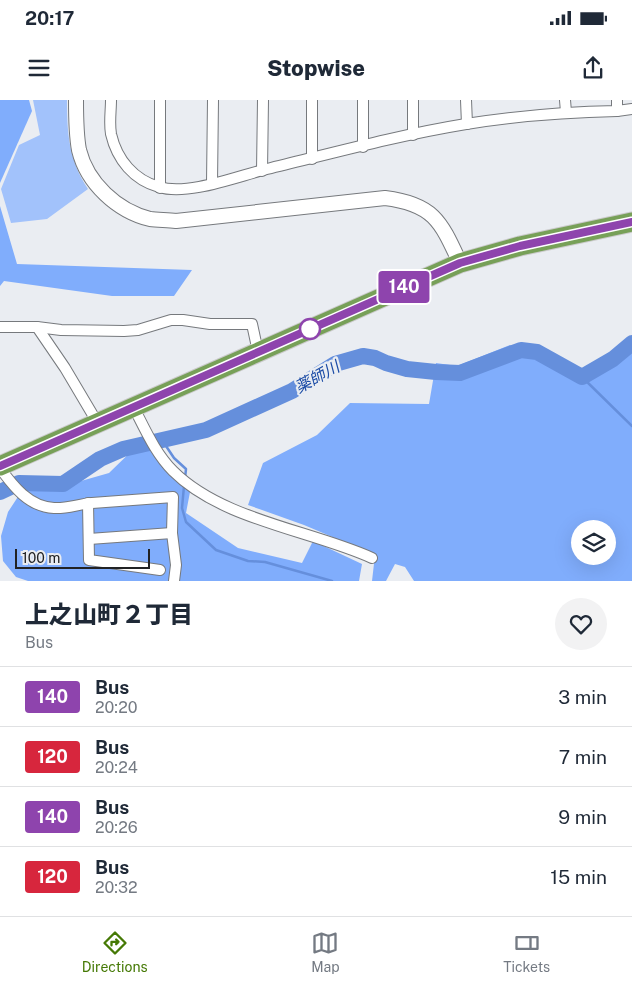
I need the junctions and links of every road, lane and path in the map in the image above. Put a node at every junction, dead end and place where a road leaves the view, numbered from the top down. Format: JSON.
{"nodes":[{"id":1,"x":76,"y":100,"type":"edge"},
{"id":2,"x":111,"y":100,"type":"edge"},
{"id":3,"x":160,"y":100,"type":"edge"},
{"id":4,"x":213,"y":100,"type":"edge"},
{"id":5,"x":263,"y":100,"type":"edge"},
{"id":6,"x":312,"y":100,"type":"edge"},
{"id":7,"x":363,"y":100,"type":"edge"},
{"id":8,"x":413,"y":100,"type":"edge"},
{"id":9,"x":466,"y":100,"type":"edge"},
{"id":10,"x":565,"y":100,"type":"edge"},
{"id":11,"x":617,"y":105,"type":"edge"},
{"id":12,"x":632,"y":109,"type":"edge"},
{"id":13,"x":566,"y":112,"type":"junction"},
{"id":14,"x":466,"y":124,"type":"junction"},
{"id":15,"x":413,"y":135,"type":"junction"},
{"id":16,"x":363,"y":147,"type":"junction"},
{"id":17,"x":312,"y":159,"type":"junction"},
{"id":18,"x":262,"y":171,"type":"junction"},
{"id":19,"x":212,"y":183,"type":"junction"},
{"id":20,"x":160,"y":188,"type":"junction"},
{"id":21,"x":632,"y":222,"type":"edge"},
{"id":22,"x":460,"y":263,"type":"junction"},
{"id":23,"x":0,"y":327,"type":"edge"},
{"id":24,"x":37,"y":327,"type":"junction"},
{"id":25,"x":258,"y":352,"type":"junction"},
{"id":26,"x":133,"y":406,"type":"junction"},
{"id":27,"x":97,"y":422,"type":"junction"},
{"id":28,"x":0,"y":467,"type":"edge"},
{"id":29,"x":88,"y":503,"type":"junction"},
{"id":30,"x":172,"y":533,"type":"junction"},
{"id":31,"x":89,"y":539,"type":"junction"},
{"id":32,"x":372,"y":558,"type":"dead end"},
{"id":33,"x":160,"y":570,"type":"dead end"},
{"id":34,"x":174,"y":581,"type":"edge"}],
"edges":[{"from":1,"to":22,"type":"street"},
{"from":2,"to":20,"type":"street"},
{"from":3,"to":20,"type":"street"},
{"from":4,"to":19,"type":"street"},
{"from":5,"to":18,"type":"street"},
{"from":6,"to":17,"type":"street"},
{"from":7,"to":16,"type":"street"},
{"from":8,"to":15,"type":"street"},
{"from":9,"to":14,"type":"street"},
{"from":10,"to":13,"type":"street"},
{"from":11,"to":12,"type":"street"},
{"from":11,"to":13,"type":"street"},
{"from":13,"to":14,"type":"street"},
{"from":14,"to":15,"type":"street"},
{"from":15,"to":16,"type":"street"},
{"from":16,"to":17,"type":"street"},
{"from":17,"to":18,"type":"street"},
{"from":18,"to":19,"type":"street"},
{"from":19,"to":20,"type":"street"},
{"from":21,"to":22,"type":"highway"},
{"from":22,"to":25,"type":"highway"},
{"from":23,"to":24,"type":"street"},
{"from":24,"to":25,"type":"street"},
{"from":24,"to":27,"type":"street"},
{"from":25,"to":26,"type":"highway"},
{"from":26,"to":27,"type":"highway"},
{"from":26,"to":32,"type":"street"},
{"from":27,"to":28,"type":"highway"},
{"from":28,"to":29,"type":"street"},
{"from":29,"to":30,"type":"street"},
{"from":29,"to":31,"type":"street"},
{"from":30,"to":31,"type":"street"},
{"from":30,"to":34,"type":"street"},
{"from":31,"to":33,"type":"street"}]}
